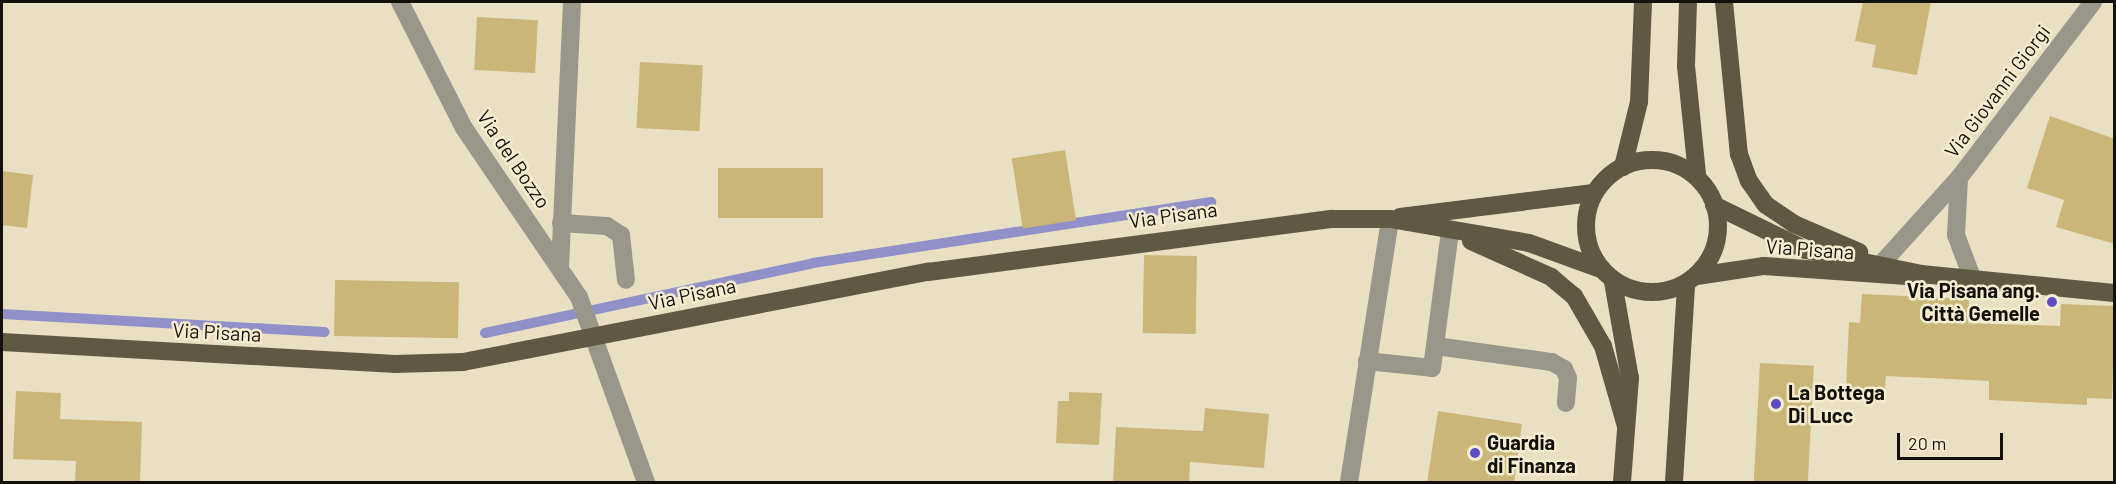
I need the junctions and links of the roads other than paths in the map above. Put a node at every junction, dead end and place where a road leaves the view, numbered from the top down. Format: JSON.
{"nodes":[{"id":1,"x":400,"y":2,"type":"edge"},
{"id":2,"x":572,"y":2,"type":"edge"},
{"id":3,"x":1643,"y":2,"type":"edge"},
{"id":4,"x":1688,"y":2,"type":"edge"},
{"id":5,"x":1724,"y":2,"type":"edge"},
{"id":6,"x":2093,"y":2,"type":"edge"},
{"id":7,"x":1623,"y":167,"type":"junction"},
{"id":8,"x":1697,"y":174,"type":"junction"},
{"id":9,"x":1959,"y":178,"type":"junction"},
{"id":10,"x":1594,"y":193,"type":"junction"},
{"id":11,"x":1714,"y":205,"type":"junction"},
{"id":12,"x":1390,"y":219,"type":"junction"},
{"id":13,"x":561,"y":224,"type":"junction"},
{"id":14,"x":1450,"y":232,"type":"junction"},
{"id":15,"x":1883,"y":262,"type":"junction"},
{"id":16,"x":560,"y":267,"type":"junction"},
{"id":17,"x":1921,"y":274,"type":"junction"},
{"id":18,"x":1607,"y":275,"type":"junction"},
{"id":19,"x":626,"y":280,"type":"dead end"},
{"id":20,"x":1692,"y":280,"type":"junction"},
{"id":21,"x":1973,"y":280,"type":"junction"},
{"id":22,"x":2115,"y":293,"type":"edge"},
{"id":23,"x":597,"y":339,"type":"junction"},
{"id":24,"x":2,"y":342,"type":"edge"},
{"id":25,"x":1436,"y":346,"type":"junction"},
{"id":26,"x":1367,"y":361,"type":"junction"},
{"id":27,"x":1566,"y":403,"type":"dead end"},
{"id":28,"x":1626,"y":426,"type":"junction"},
{"id":29,"x":645,"y":483,"type":"edge"},
{"id":30,"x":1349,"y":483,"type":"edge"},
{"id":31,"x":1622,"y":483,"type":"edge"},
{"id":32,"x":1674,"y":483,"type":"edge"}],
"edges":[{"from":1,"to":16,"type":"street","name":"Via del Bozzo"},
{"from":2,"to":13,"type":"street"},
{"from":3,"to":7,"type":"main road"},
{"from":4,"to":8,"type":"main road"},
{"from":5,"to":15,"type":"main road"},
{"from":6,"to":9,"type":"street","name":"Via Giovanni Giorgi"},
{"from":7,"to":8,"type":"main road"},
{"from":7,"to":10,"type":"main road"},
{"from":8,"to":11,"type":"main road"},
{"from":9,"to":15,"type":"street","name":"Via Giovanni Giorgi"},
{"from":9,"to":21,"type":"street","name":"Via Giovanni Giorgi"},
{"from":10,"to":12,"type":"main road","name":"Via Pisana"},
{"from":10,"to":18,"type":"main road"},
{"from":11,"to":15,"type":"main road","name":"Via Pisana"},
{"from":11,"to":20,"type":"main road"},
{"from":12,"to":14,"type":"main road","name":"Via Pisana"},
{"from":12,"to":23,"type":"main road","name":"Via Pisana"},
{"from":12,"to":26,"type":"street"},
{"from":13,"to":16,"type":"street"},
{"from":13,"to":19,"type":"street"},
{"from":14,"to":18,"type":"main road","name":"Via Pisana"},
{"from":14,"to":25,"type":"street"},
{"from":14,"to":28,"type":"main road"},
{"from":15,"to":17,"type":"main road","name":"Via Pisana"},
{"from":16,"to":23,"type":"street","name":"Via del Bozzo"},
{"from":17,"to":20,"type":"main road","name":"Via Pisana"},
{"from":17,"to":21,"type":"main road","name":"Via Pisana"},
{"from":18,"to":20,"type":"main road","name":"Via Pisana"},
{"from":18,"to":28,"type":"main road"},
{"from":20,"to":32,"type":"main road"},
{"from":21,"to":22,"type":"main road","name":"Via Pisana"},
{"from":23,"to":24,"type":"main road","name":"Via Pisana"},
{"from":23,"to":29,"type":"street","name":"Via del Bozzo"},
{"from":25,"to":26,"type":"street"},
{"from":25,"to":27,"type":"street"},
{"from":26,"to":30,"type":"street"},
{"from":28,"to":31,"type":"main road"}]}
